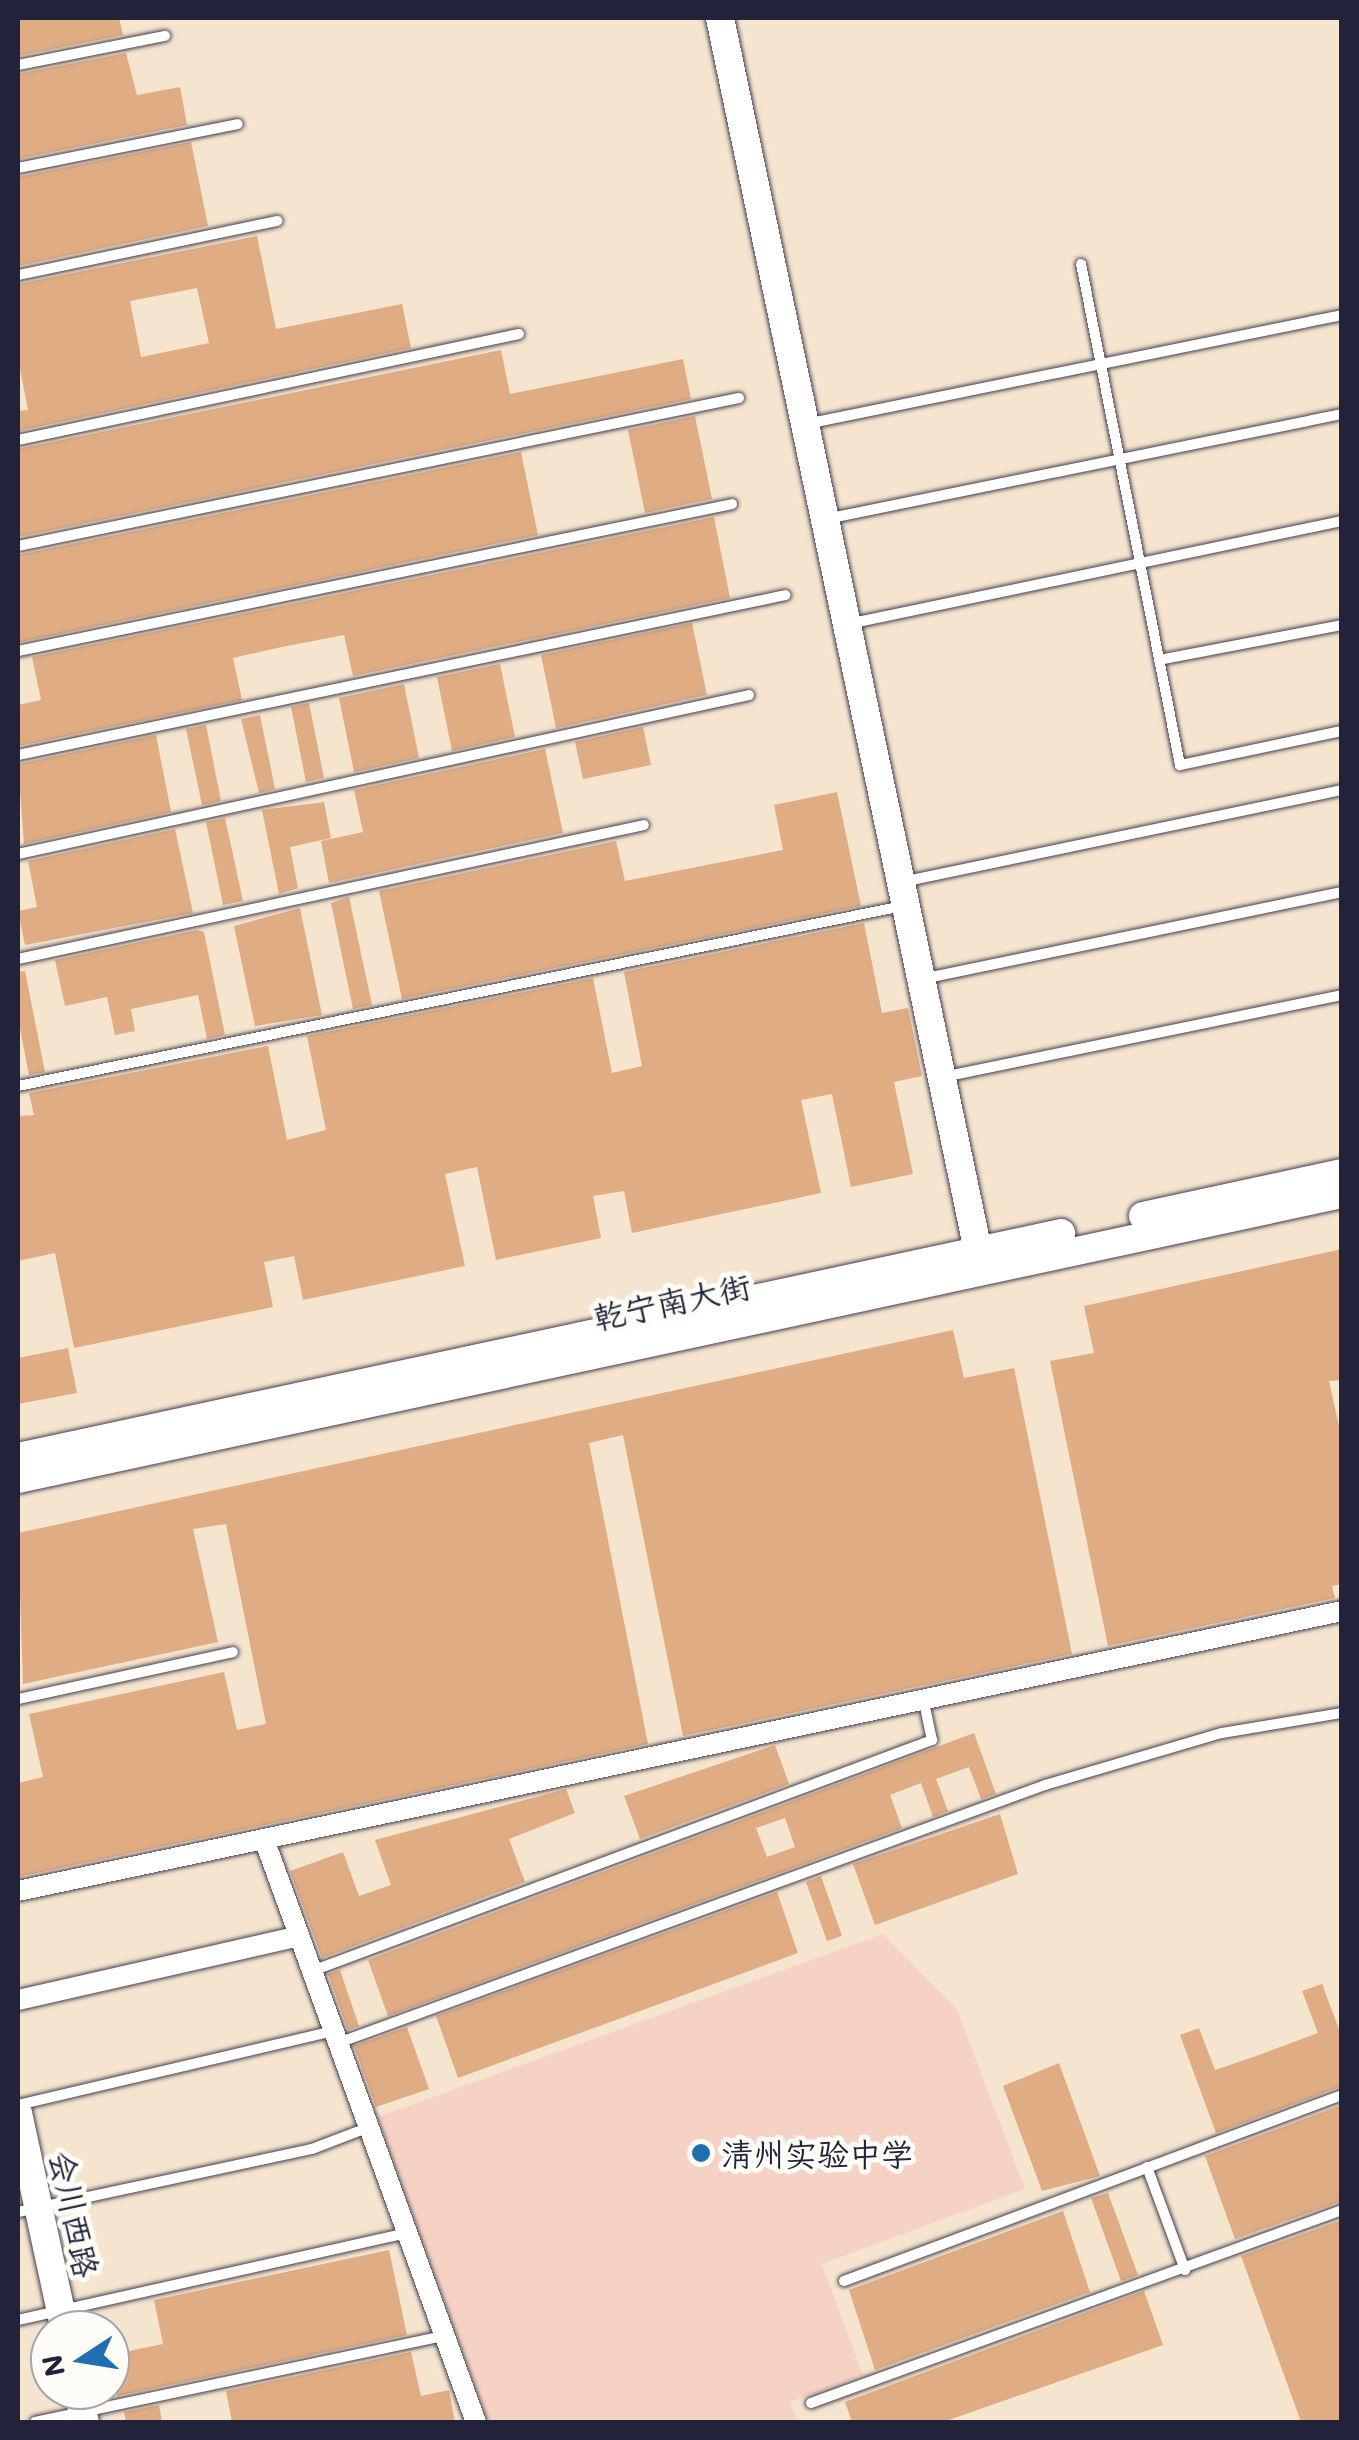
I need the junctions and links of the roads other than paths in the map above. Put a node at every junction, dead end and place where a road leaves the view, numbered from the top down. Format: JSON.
{"nodes":[{"id":1,"x":720,"y":18,"type":"edge"},
{"id":2,"x":165,"y":36,"type":"dead end"},
{"id":3,"x":18,"y":66,"type":"edge"},
{"id":4,"x":238,"y":124,"type":"dead end"},
{"id":5,"x":18,"y":168,"type":"edge"},
{"id":6,"x":277,"y":221,"type":"dead end"},
{"id":7,"x":1080,"y":264,"type":"dead end"},
{"id":8,"x":18,"y":275,"type":"edge"},
{"id":9,"x":1342,"y":315,"type":"edge"},
{"id":10,"x":519,"y":334,"type":"dead end"},
{"id":11,"x":1100,"y":364,"type":"junction"},
{"id":12,"x":739,"y":398,"type":"dead end"},
{"id":13,"x":1342,"y":414,"type":"edge"},
{"id":14,"x":806,"y":424,"type":"junction"},
{"id":15,"x":18,"y":440,"type":"edge"},
{"id":16,"x":1119,"y":460,"type":"junction"},
{"id":17,"x":732,"y":504,"type":"dead end"},
{"id":18,"x":825,"y":520,"type":"junction"},
{"id":19,"x":1342,"y":521,"type":"edge"},
{"id":20,"x":18,"y":546,"type":"edge"},
{"id":21,"x":1140,"y":563,"type":"junction"},
{"id":22,"x":786,"y":595,"type":"dead end"},
{"id":23,"x":847,"y":624,"type":"junction"},
{"id":24,"x":1342,"y":626,"type":"edge"},
{"id":25,"x":18,"y":651,"type":"edge"},
{"id":26,"x":1159,"y":660,"type":"junction"},
{"id":27,"x":749,"y":695,"type":"dead end"},
{"id":28,"x":1342,"y":732,"type":"edge"},
{"id":29,"x":18,"y":755,"type":"edge"},
{"id":30,"x":1342,"y":790,"type":"edge"},
{"id":31,"x":644,"y":824,"type":"dead end"},
{"id":32,"x":18,"y":854,"type":"edge"},
{"id":33,"x":1342,"y":892,"type":"edge"},
{"id":34,"x":904,"y":893,"type":"junction"},
{"id":35,"x":18,"y":959,"type":"edge"},
{"id":36,"x":922,"y":979,"type":"junction"},
{"id":37,"x":1342,"y":995,"type":"edge"},
{"id":38,"x":942,"y":1077,"type":"junction"},
{"id":39,"x":18,"y":1086,"type":"edge"},
{"id":40,"x":1342,"y":1173,"type":"edge"},
{"id":41,"x":1342,"y":1194,"type":"edge"},
{"id":42,"x":978,"y":1251,"type":"junction"},
{"id":43,"x":18,"y":1457,"type":"edge"},
{"id":44,"x":18,"y":1480,"type":"edge"},
{"id":45,"x":1342,"y":1611,"type":"edge"},
{"id":46,"x":233,"y":1652,"type":"dead end"},
{"id":47,"x":18,"y":1699,"type":"edge"},
{"id":48,"x":924,"y":1700,"type":"junction"},
{"id":49,"x":1342,"y":1713,"type":"edge"},
{"id":50,"x":264,"y":1839,"type":"junction"},
{"id":51,"x":18,"y":1891,"type":"edge"},
{"id":52,"x":299,"y":1936,"type":"junction"},
{"id":53,"x":312,"y":1971,"type":"junction"},
{"id":54,"x":18,"y":2000,"type":"edge"},
{"id":55,"x":335,"y":2037,"type":"junction"},
{"id":56,"x":1342,"y":2095,"type":"edge"},
{"id":57,"x":18,"y":2105,"type":"edge"},
{"id":58,"x":18,"y":2113,"type":"edge"},
{"id":59,"x":367,"y":2128,"type":"junction"},
{"id":60,"x":1147,"y":2167,"type":"junction"},
{"id":61,"x":28,"y":2210,"type":"edge"},
{"id":62,"x":1342,"y":2210,"type":"edge"},
{"id":63,"x":406,"y":2233,"type":"junction"},
{"id":64,"x":1185,"y":2270,"type":"junction"},
{"id":65,"x":844,"y":2281,"type":"dead end"},
{"id":66,"x":60,"y":2310,"type":"edge"},
{"id":67,"x":102,"y":2310,"type":"edge"},
{"id":68,"x":444,"y":2336,"type":"junction"},
{"id":69,"x":130,"y":2398,"type":"edge"},
{"id":70,"x":811,"y":2403,"type":"dead end"},
{"id":71,"x":75,"y":2410,"type":"edge"},
{"id":72,"x":35,"y":2422,"type":"edge"},
{"id":73,"x":476,"y":2422,"type":"edge"}],
"edges":[{"from":1,"to":14,"type":"main road"},
{"from":2,"to":3,"type":"lane"},
{"from":4,"to":5,"type":"lane"},
{"from":6,"to":8,"type":"lane"},
{"from":7,"to":11,"type":"lane"},
{"from":9,"to":11,"type":"lane"},
{"from":10,"to":15,"type":"lane"},
{"from":11,"to":14,"type":"lane"},
{"from":11,"to":16,"type":"lane"},
{"from":12,"to":20,"type":"lane"},
{"from":13,"to":16,"type":"lane"},
{"from":14,"to":18,"type":"main road"},
{"from":16,"to":18,"type":"lane"},
{"from":16,"to":21,"type":"lane"},
{"from":17,"to":25,"type":"lane"},
{"from":18,"to":23,"type":"main road"},
{"from":19,"to":21,"type":"lane"},
{"from":21,"to":23,"type":"lane"},
{"from":21,"to":26,"type":"lane"},
{"from":22,"to":29,"type":"lane"},
{"from":23,"to":34,"type":"main road"},
{"from":24,"to":26,"type":"lane"},
{"from":26,"to":28,"type":"lane"},
{"from":27,"to":32,"type":"lane"},
{"from":30,"to":34,"type":"lane"},
{"from":31,"to":35,"type":"lane"},
{"from":33,"to":36,"type":"lane"},
{"from":34,"to":36,"type":"main road"},
{"from":34,"to":39,"type":"lane"},
{"from":36,"to":38,"type":"main road"},
{"from":37,"to":38,"type":"lane"},
{"from":38,"to":42,"type":"main road"},
{"from":40,"to":42,"type":"main road","name":"乾宁南大街"},
{"from":41,"to":44,"type":"main road","name":"乾宁南大街"},
{"from":42,"to":43,"type":"main road","name":"乾宁南大街"},
{"from":45,"to":48,"type":"street"},
{"from":46,"to":47,"type":"lane"},
{"from":48,"to":50,"type":"street"},
{"from":48,"to":53,"type":"lane"},
{"from":49,"to":55,"type":"lane"},
{"from":50,"to":51,"type":"street"},
{"from":50,"to":52,"type":"street"},
{"from":52,"to":53,"type":"street"},
{"from":52,"to":54,"type":"street"},
{"from":53,"to":55,"type":"street"},
{"from":55,"to":57,"type":"lane"},
{"from":55,"to":59,"type":"street"},
{"from":56,"to":60,"type":"lane"},
{"from":58,"to":61,"type":"main road","name":"会川西路"},
{"from":59,"to":61,"type":"lane"},
{"from":59,"to":63,"type":"street"},
{"from":60,"to":64,"type":"lane"},
{"from":60,"to":65,"type":"lane"},
{"from":61,"to":66,"type":"main road","name":"会川西路"},
{"from":62,"to":64,"type":"lane"},
{"from":63,"to":67,"type":"lane"},
{"from":63,"to":68,"type":"street"},
{"from":64,"to":70,"type":"lane"},
{"from":68,"to":69,"type":"lane"},
{"from":68,"to":73,"type":"street"},
{"from":71,"to":72,"type":"lane"}]}
